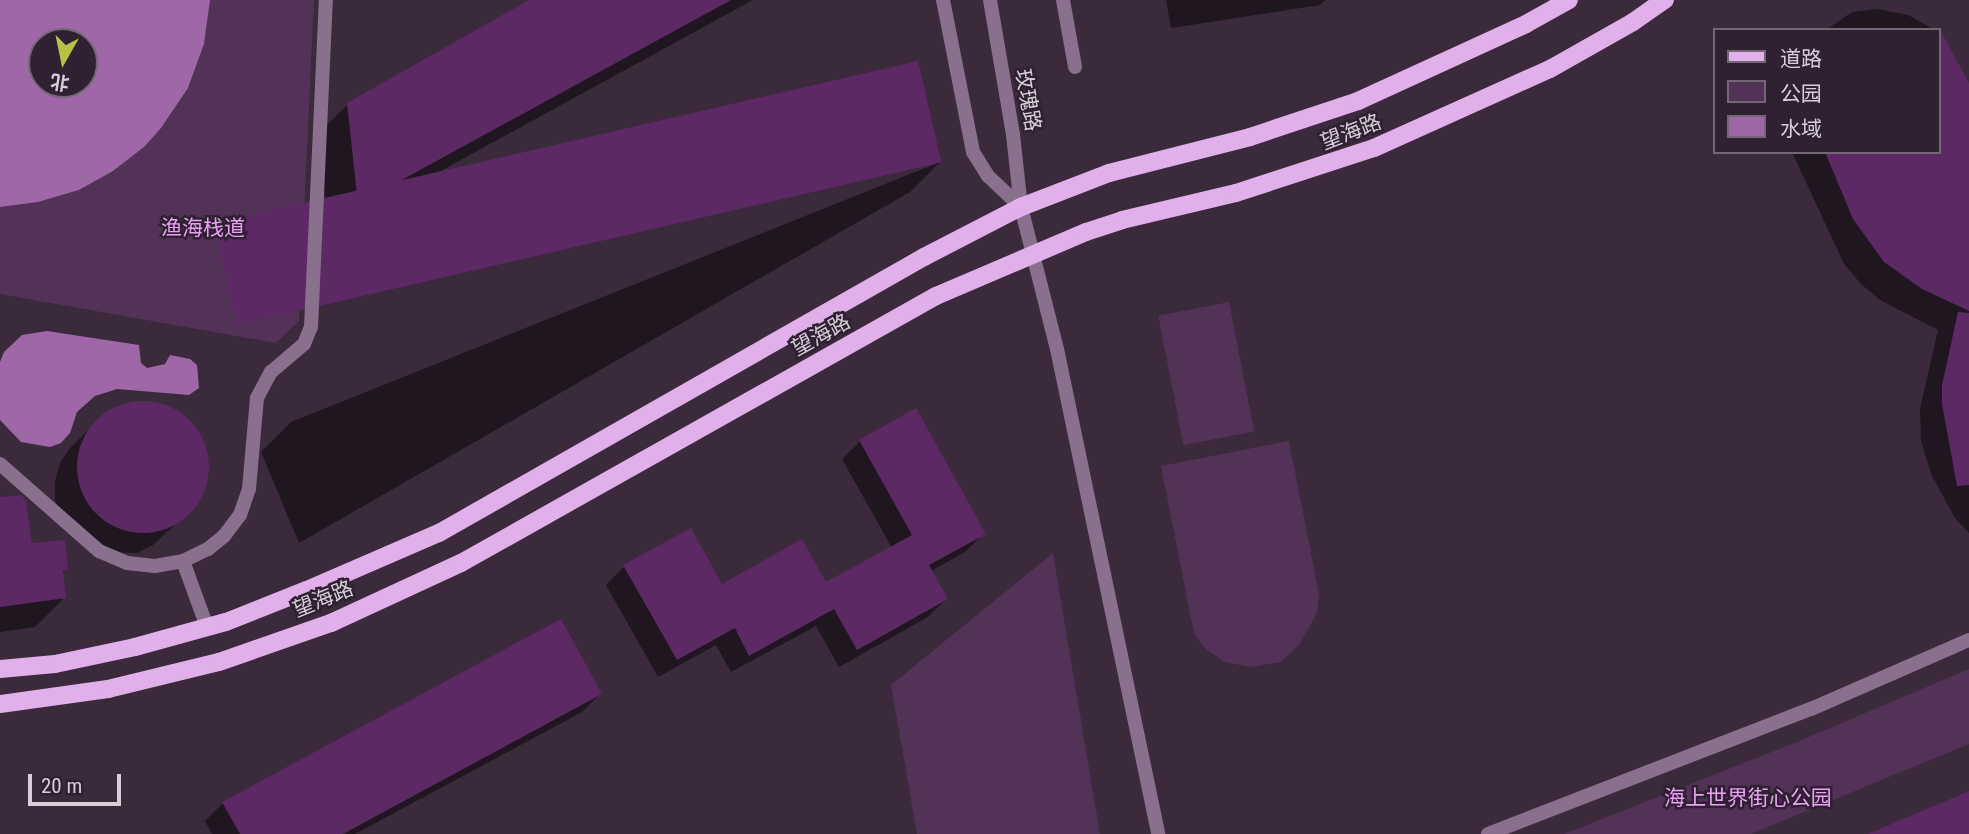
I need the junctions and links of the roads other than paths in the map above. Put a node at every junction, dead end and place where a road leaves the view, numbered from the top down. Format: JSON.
{"nodes":[{"id":1,"x":326,"y":0,"type":"edge"},
{"id":2,"x":943,"y":0,"type":"edge"},
{"id":3,"x":990,"y":0,"type":"edge"},
{"id":4,"x":1063,"y":0,"type":"edge"},
{"id":5,"x":1569,"y":0,"type":"edge"},
{"id":6,"x":1665,"y":0,"type":"edge"},
{"id":7,"x":1074,"y":67,"type":"dead end"},
{"id":8,"x":1021,"y":207,"type":"junction"},
{"id":9,"x":1033,"y":253,"type":"junction"},
{"id":10,"x":0,"y":464,"type":"edge"},
{"id":11,"x":183,"y":561,"type":"junction"},
{"id":12,"x":206,"y":627,"type":"junction"},
{"id":13,"x":1969,"y":640,"type":"edge"},
{"id":14,"x":0,"y":669,"type":"edge"},
{"id":15,"x":0,"y":704,"type":"edge"},
{"id":16,"x":1158,"y":834,"type":"edge"},
{"id":17,"x":1488,"y":834,"type":"edge"}],
"edges":[{"from":1,"to":11,"type":"street"},
{"from":2,"to":8,"type":"street"},
{"from":3,"to":8,"type":"street","name":"玫瑰路"},
{"from":4,"to":7,"type":"street"},
{"from":5,"to":8,"type":"main road","name":"望海路"},
{"from":6,"to":9,"type":"main road","name":"望海路"},
{"from":8,"to":9,"type":"street","name":"玫瑰路"},
{"from":8,"to":12,"type":"main road","name":"望海路"},
{"from":9,"to":15,"type":"main road","name":"望海路"},
{"from":9,"to":16,"type":"street","name":"玫瑰路"},
{"from":10,"to":11,"type":"street"},
{"from":11,"to":12,"type":"street"},
{"from":12,"to":14,"type":"main road","name":"望海路"},
{"from":13,"to":17,"type":"street"}]}
